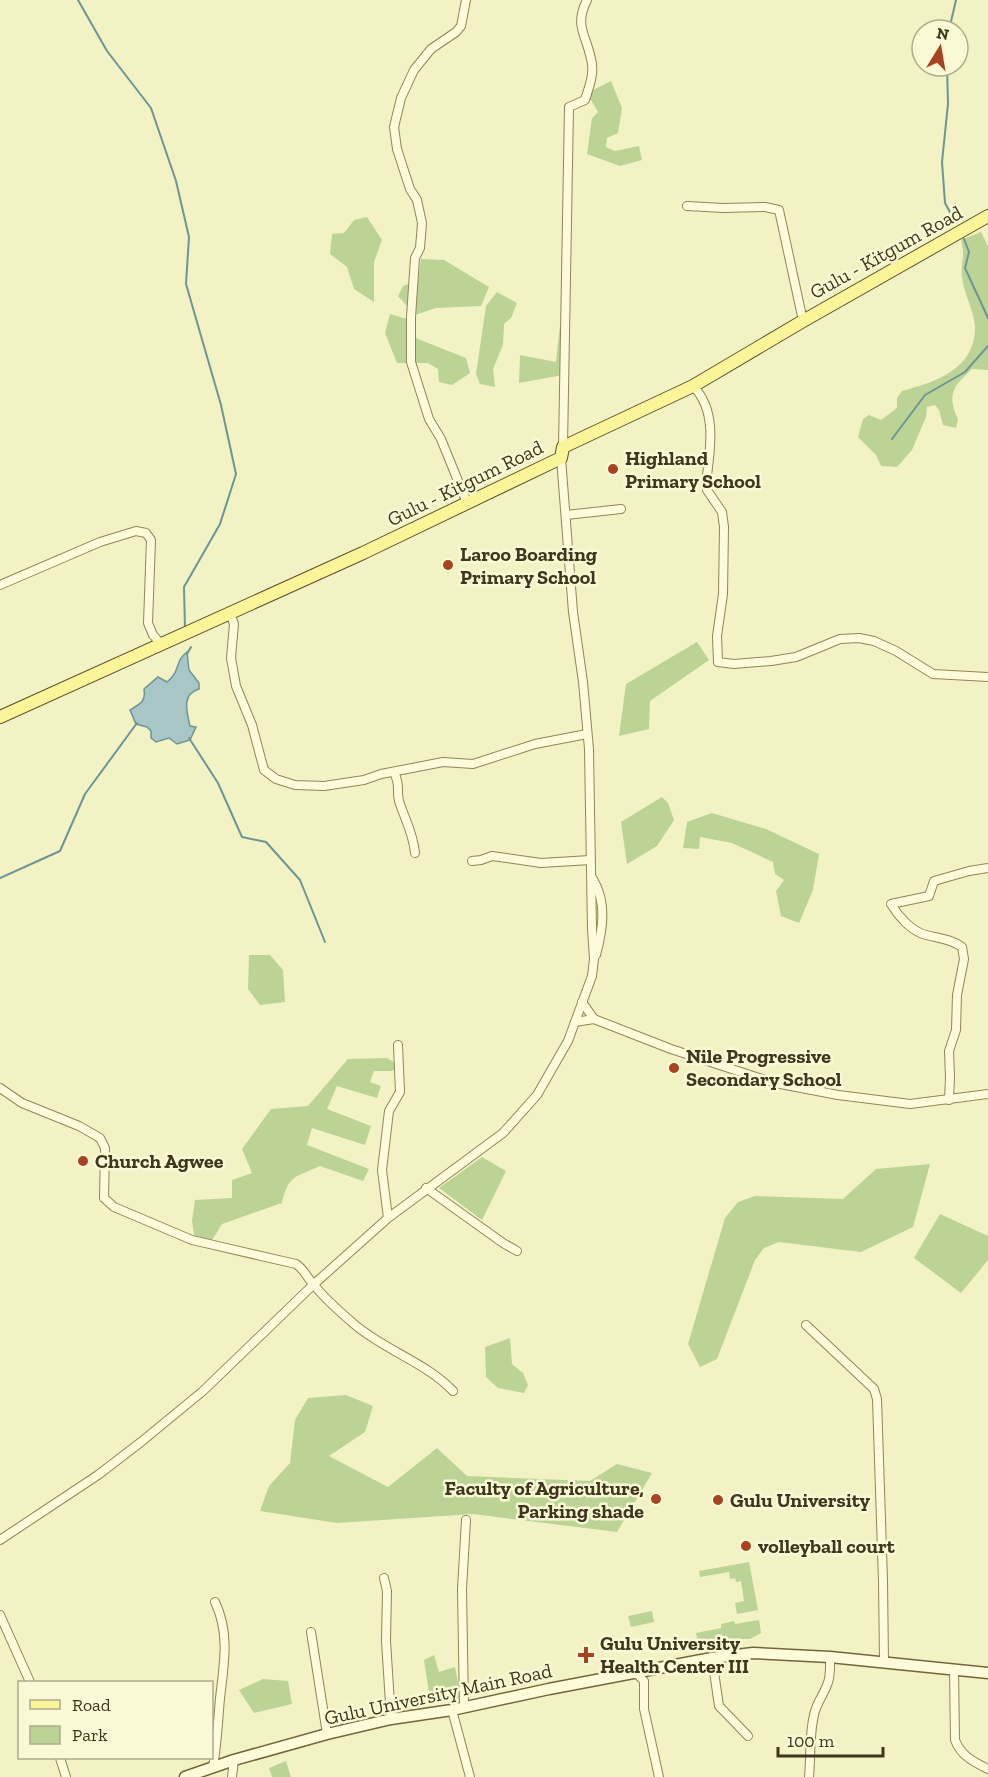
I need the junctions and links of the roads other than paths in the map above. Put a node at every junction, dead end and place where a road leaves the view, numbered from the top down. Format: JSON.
{"nodes":[{"id":1,"x":466,"y":0,"type":"edge"},
{"id":2,"x":587,"y":0,"type":"edge"},
{"id":3,"x":687,"y":206,"type":"dead end"},
{"id":4,"x":988,"y":216,"type":"edge"},
{"id":5,"x":803,"y":321,"type":"junction"},
{"id":6,"x":693,"y":386,"type":"junction"},
{"id":7,"x":562,"y":453,"type":"junction"},
{"id":8,"x":467,"y":503,"type":"junction"},
{"id":9,"x":621,"y":510,"type":"dead end"},
{"id":10,"x":566,"y":515,"type":"junction"},
{"id":11,"x":0,"y":585,"type":"edge"},
{"id":12,"x":230,"y":613,"type":"junction"},
{"id":13,"x":161,"y":644,"type":"junction"},
{"id":14,"x":988,"y":677,"type":"edge"},
{"id":15,"x":0,"y":717,"type":"edge"},
{"id":16,"x":587,"y":734,"type":"junction"},
{"id":17,"x":394,"y":772,"type":"junction"},
{"id":18,"x":415,"y":853,"type":"dead end"},
{"id":19,"x":590,"y":860,"type":"junction"},
{"id":20,"x":472,"y":861,"type":"dead end"},
{"id":21,"x":988,"y":868,"type":"edge"},
{"id":22,"x":582,"y":1002,"type":"junction"},
{"id":23,"x":594,"y":1019,"type":"junction"},
{"id":24,"x":575,"y":1022,"type":"junction"},
{"id":25,"x":398,"y":1045,"type":"dead end"},
{"id":26,"x":0,"y":1088,"type":"edge"},
{"id":27,"x":988,"y":1094,"type":"edge"},
{"id":28,"x":949,"y":1100,"type":"junction"},
{"id":29,"x":426,"y":1188,"type":"junction"},
{"id":30,"x":388,"y":1218,"type":"junction"},
{"id":31,"x":517,"y":1251,"type":"dead end"},
{"id":32,"x":313,"y":1285,"type":"junction"},
{"id":33,"x":806,"y":1325,"type":"dead end"},
{"id":34,"x":453,"y":1391,"type":"dead end"},
{"id":35,"x":465,"y":1521,"type":"dead end"},
{"id":36,"x":0,"y":1540,"type":"edge"},
{"id":37,"x":384,"y":1578,"type":"dead end"},
{"id":38,"x":215,"y":1602,"type":"dead end"},
{"id":39,"x":0,"y":1615,"type":"edge"},
{"id":40,"x":311,"y":1632,"type":"dead end"},
{"id":41,"x":830,"y":1657,"type":"junction"},
{"id":42,"x":712,"y":1658,"type":"junction"},
{"id":43,"x":884,"y":1662,"type":"junction"},
{"id":44,"x":954,"y":1669,"type":"junction"},
{"id":45,"x":635,"y":1672,"type":"junction"},
{"id":46,"x":988,"y":1673,"type":"edge"},
{"id":47,"x":29,"y":1681,"type":"edge"},
{"id":48,"x":464,"y":1707,"type":"junction"},
{"id":49,"x":452,"y":1710,"type":"junction"},
{"id":50,"x":391,"y":1719,"type":"junction"},
{"id":51,"x":327,"y":1734,"type":"junction"},
{"id":52,"x":748,"y":1736,"type":"dead end"},
{"id":53,"x":60,"y":1759,"type":"edge"},
{"id":54,"x":234,"y":1760,"type":"junction"},
{"id":55,"x":213,"y":1767,"type":"junction"},
{"id":56,"x":988,"y":1769,"type":"edge"},
{"id":57,"x":812,"y":1775,"type":"edge"},
{"id":58,"x":66,"y":1777,"type":"edge"},
{"id":59,"x":185,"y":1777,"type":"edge"},
{"id":60,"x":232,"y":1777,"type":"edge"},
{"id":61,"x":470,"y":1777,"type":"edge"},
{"id":62,"x":659,"y":1777,"type":"edge"}],
"edges":[{"from":1,"to":8,"type":"street"},
{"from":2,"to":7,"type":"street"},
{"from":3,"to":5,"type":"street"},
{"from":4,"to":5,"type":"main road","name":"Gulu - Kitgum Road"},
{"from":5,"to":6,"type":"main road","name":"Gulu - Kitgum Road"},
{"from":6,"to":7,"type":"main road","name":"Gulu - Kitgum Road"},
{"from":6,"to":14,"type":"street"},
{"from":7,"to":8,"type":"main road","name":"Gulu - Kitgum Road"},
{"from":7,"to":10,"type":"street"},
{"from":8,"to":12,"type":"main road","name":"Gulu - Kitgum Road"},
{"from":9,"to":10,"type":"street"},
{"from":10,"to":16,"type":"street"},
{"from":11,"to":13,"type":"street"},
{"from":12,"to":13,"type":"main road","name":"Gulu - Kitgum Road"},
{"from":12,"to":17,"type":"street"},
{"from":13,"to":15,"type":"main road","name":"Gulu - Kitgum Road"},
{"from":16,"to":17,"type":"street"},
{"from":16,"to":19,"type":"street"},
{"from":17,"to":18,"type":"street"},
{"from":19,"to":20,"type":"street"},
{"from":19,"to":22,"type":"street"},
{"from":21,"to":28,"type":"street"},
{"from":22,"to":23,"type":"street"},
{"from":22,"to":24,"type":"street"},
{"from":23,"to":24,"type":"street"},
{"from":23,"to":28,"type":"street"},
{"from":24,"to":29,"type":"street"},
{"from":25,"to":30,"type":"street"},
{"from":26,"to":32,"type":"street"},
{"from":27,"to":28,"type":"street"},
{"from":29,"to":30,"type":"street"},
{"from":29,"to":31,"type":"street"},
{"from":30,"to":32,"type":"street"},
{"from":32,"to":34,"type":"street"},
{"from":32,"to":36,"type":"street"},
{"from":33,"to":43,"type":"street"},
{"from":35,"to":48,"type":"street"},
{"from":37,"to":50,"type":"street"},
{"from":38,"to":55,"type":"street"},
{"from":39,"to":47,"type":"street"},
{"from":40,"to":51,"type":"street"},
{"from":41,"to":42,"type":"street","name":"Gulu University Main Road"},
{"from":41,"to":43,"type":"street","name":"Gulu University Main Road"},
{"from":41,"to":57,"type":"street"},
{"from":42,"to":45,"type":"street","name":"Gulu University Main Road"},
{"from":42,"to":52,"type":"street"},
{"from":43,"to":44,"type":"street","name":"Gulu University Main Road"},
{"from":44,"to":46,"type":"street","name":"Gulu University Main Road"},
{"from":44,"to":56,"type":"street"},
{"from":45,"to":48,"type":"street","name":"Gulu University Main Road"},
{"from":45,"to":62,"type":"street"},
{"from":48,"to":49,"type":"street","name":"Gulu University Main Road"},
{"from":49,"to":50,"type":"street","name":"Gulu University Main Road"},
{"from":49,"to":61,"type":"street"},
{"from":50,"to":51,"type":"street","name":"Gulu University Main Road"},
{"from":51,"to":54,"type":"street","name":"Gulu University Main Road"},
{"from":53,"to":58,"type":"street"},
{"from":54,"to":55,"type":"street","name":"Gulu University Main Road"},
{"from":54,"to":60,"type":"street"},
{"from":55,"to":59,"type":"street","name":"Gulu University Main Road"}]}
